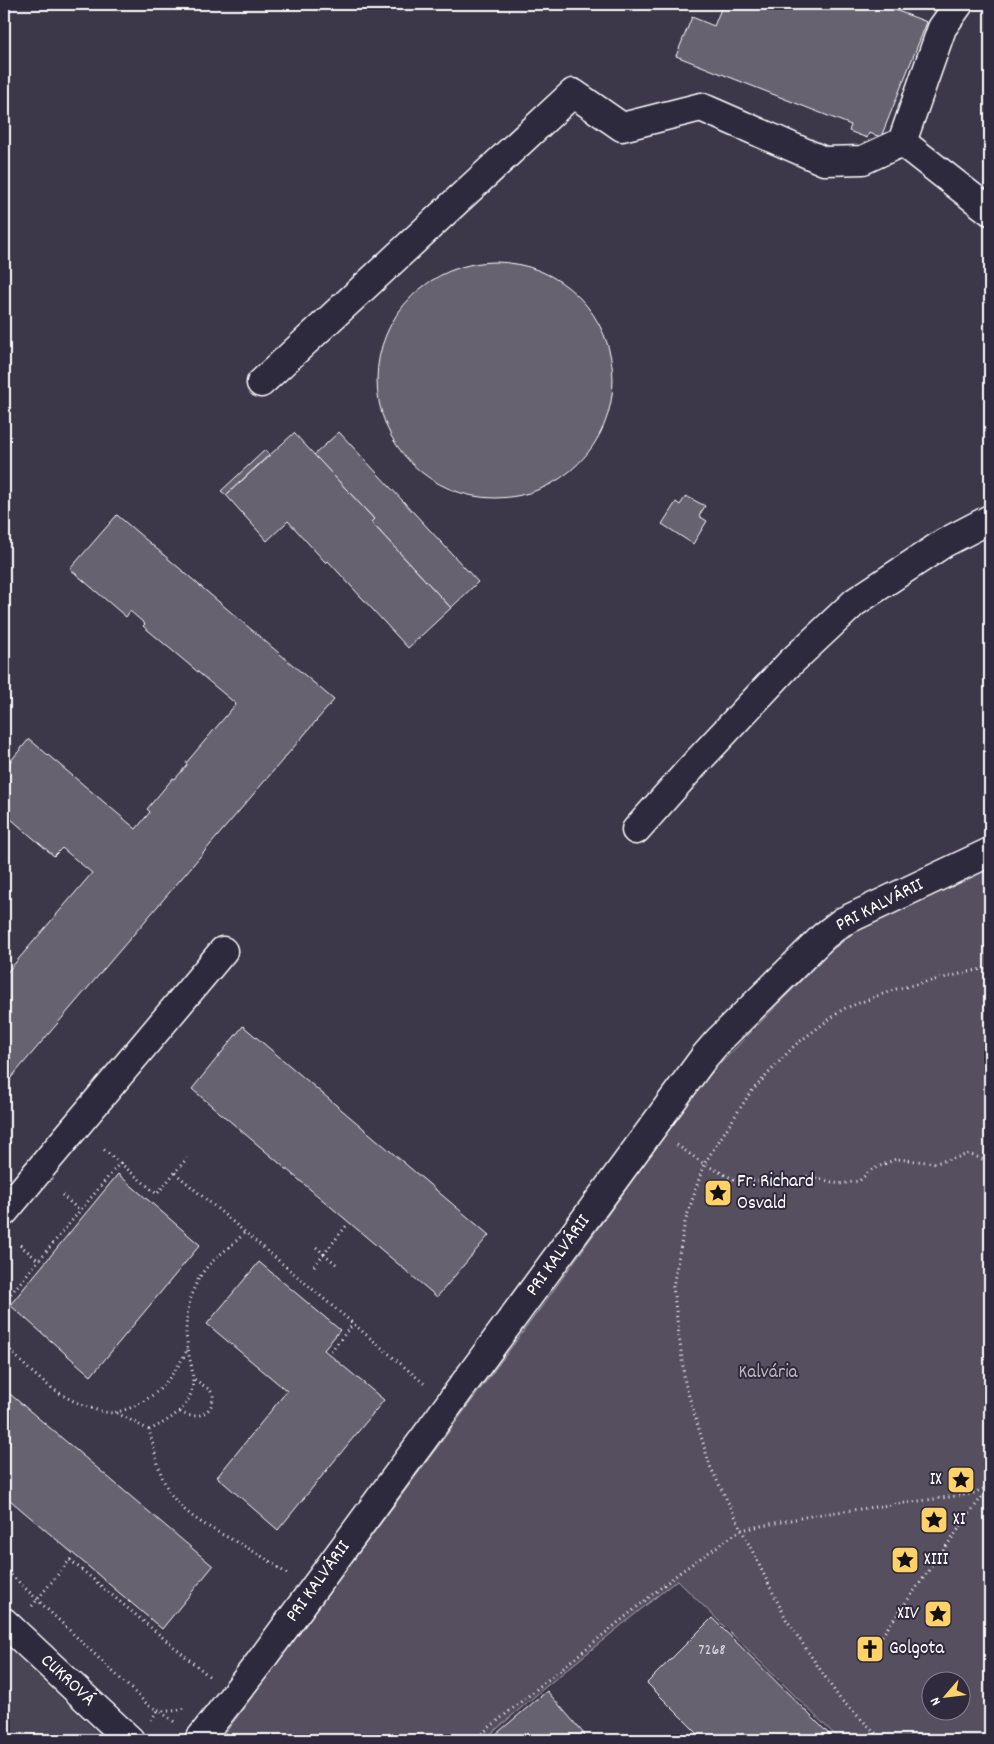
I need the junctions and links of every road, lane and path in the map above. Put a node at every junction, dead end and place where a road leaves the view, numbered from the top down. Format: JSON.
{"nodes":[{"id":1,"x":959,"y":4,"type":"edge"},
{"id":2,"x":902,"y":142,"type":"junction"},
{"id":3,"x":990,"y":211,"type":"edge"},
{"id":4,"x":261,"y":383,"type":"dead end"},
{"id":5,"x":990,"y":519,"type":"edge"},
{"id":6,"x":636,"y":830,"type":"dead end"},
{"id":7,"x":990,"y":852,"type":"edge"},
{"id":8,"x":223,"y":952,"type":"dead end"},
{"id":9,"x":990,"y":968,"type":"edge"},
{"id":10,"x":653,"y":1129,"type":"junction"},
{"id":11,"x":102,"y":1148,"type":"dead end"},
{"id":12,"x":187,"y":1158,"type":"dead end"},
{"id":13,"x":990,"y":1162,"type":"edge"},
{"id":14,"x":120,"y":1163,"type":"junction"},
{"id":15,"x":704,"y":1164,"type":"junction"},
{"id":16,"x":175,"y":1173,"type":"junction"},
{"id":17,"x":62,"y":1195,"type":"dead end"},
{"id":18,"x":80,"y":1211,"type":"junction"},
{"id":19,"x":4,"y":1212,"type":"edge"},
{"id":20,"x":347,"y":1225,"type":"dead end"},
{"id":21,"x":245,"y":1232,"type":"junction"},
{"id":22,"x":20,"y":1245,"type":"dead end"},
{"id":23,"x":315,"y":1246,"type":"dead end"},
{"id":24,"x":324,"y":1254,"type":"junction"},
{"id":25,"x":38,"y":1261,"type":"junction"},
{"id":26,"x":336,"y":1264,"type":"dead end"},
{"id":27,"x":314,"y":1266,"type":"dead end"},
{"id":28,"x":4,"y":1291,"type":"edge"},
{"id":29,"x":353,"y":1324,"type":"junction"},
{"id":30,"x":4,"y":1343,"type":"edge"},
{"id":31,"x":187,"y":1348,"type":"junction"},
{"id":32,"x":331,"y":1351,"type":"dead end"},
{"id":33,"x":194,"y":1379,"type":"junction"},
{"id":34,"x":429,"y":1387,"type":"dead end"},
{"id":35,"x":116,"y":1412,"type":"junction"},
{"id":36,"x":180,"y":1412,"type":"junction"},
{"id":37,"x":148,"y":1430,"type":"junction"},
{"id":38,"x":990,"y":1486,"type":"edge"},
{"id":39,"x":741,"y":1530,"type":"junction"},
{"id":40,"x":73,"y":1556,"type":"dead end"},
{"id":41,"x":70,"y":1560,"type":"junction"},
{"id":42,"x":4,"y":1568,"type":"edge"},
{"id":43,"x":291,"y":1576,"type":"dead end"},
{"id":44,"x":37,"y":1599,"type":"junction"},
{"id":45,"x":32,"y":1606,"type":"dead end"},
{"id":46,"x":4,"y":1622,"type":"edge"},
{"id":47,"x":879,"y":1640,"type":"dead end"},
{"id":48,"x":217,"y":1683,"type":"dead end"},
{"id":49,"x":158,"y":1710,"type":"dead end"},
{"id":50,"x":130,"y":1740,"type":"edge"},
{"id":51,"x":199,"y":1740,"type":"edge"},
{"id":52,"x":474,"y":1740,"type":"edge"},
{"id":53,"x":883,"y":1740,"type":"edge"}],
"edges":[{"from":1,"to":2,"type":"street"},
{"from":2,"to":3,"type":"street"},
{"from":2,"to":4,"type":"street"},
{"from":5,"to":6,"type":"street"},
{"from":7,"to":10,"type":"street","name":"PRI KALVÁRII"},
{"from":8,"to":19,"type":"street"},
{"from":9,"to":15,"type":"path"},
{"from":10,"to":15,"type":"path"},
{"from":10,"to":51,"type":"street","name":"PRI KALVÁRII"},
{"from":11,"to":14,"type":"path"},
{"from":12,"to":16,"type":"path"},
{"from":13,"to":15,"type":"path"},
{"from":14,"to":16,"type":"path"},
{"from":14,"to":18,"type":"path"},
{"from":15,"to":39,"type":"path"},
{"from":16,"to":21,"type":"path"},
{"from":17,"to":18,"type":"path"},
{"from":18,"to":25,"type":"path"},
{"from":20,"to":24,"type":"path"},
{"from":21,"to":29,"type":"path"},
{"from":21,"to":31,"type":"path"},
{"from":22,"to":25,"type":"path"},
{"from":23,"to":24,"type":"path"},
{"from":24,"to":26,"type":"path"},
{"from":24,"to":27,"type":"path"},
{"from":25,"to":28,"type":"path"},
{"from":29,"to":32,"type":"path"},
{"from":29,"to":34,"type":"path"},
{"from":30,"to":35,"type":"path"},
{"from":31,"to":33,"type":"path"},
{"from":31,"to":35,"type":"path"},
{"from":33,"to":36,"type":"path"},
{"from":33,"to":36,"type":"path"},
{"from":35,"to":37,"type":"path"},
{"from":36,"to":37,"type":"path"},
{"from":37,"to":43,"type":"path"},
{"from":38,"to":39,"type":"path"},
{"from":38,"to":47,"type":"path"},
{"from":39,"to":52,"type":"path"},
{"from":39,"to":53,"type":"path"},
{"from":40,"to":41,"type":"path"},
{"from":41,"to":44,"type":"path"},
{"from":41,"to":48,"type":"path"},
{"from":42,"to":44,"type":"path"},
{"from":44,"to":45,"type":"path"},
{"from":44,"to":49,"type":"path"},
{"from":46,"to":50,"type":"street","name":"CUKROVÁ"}]}
